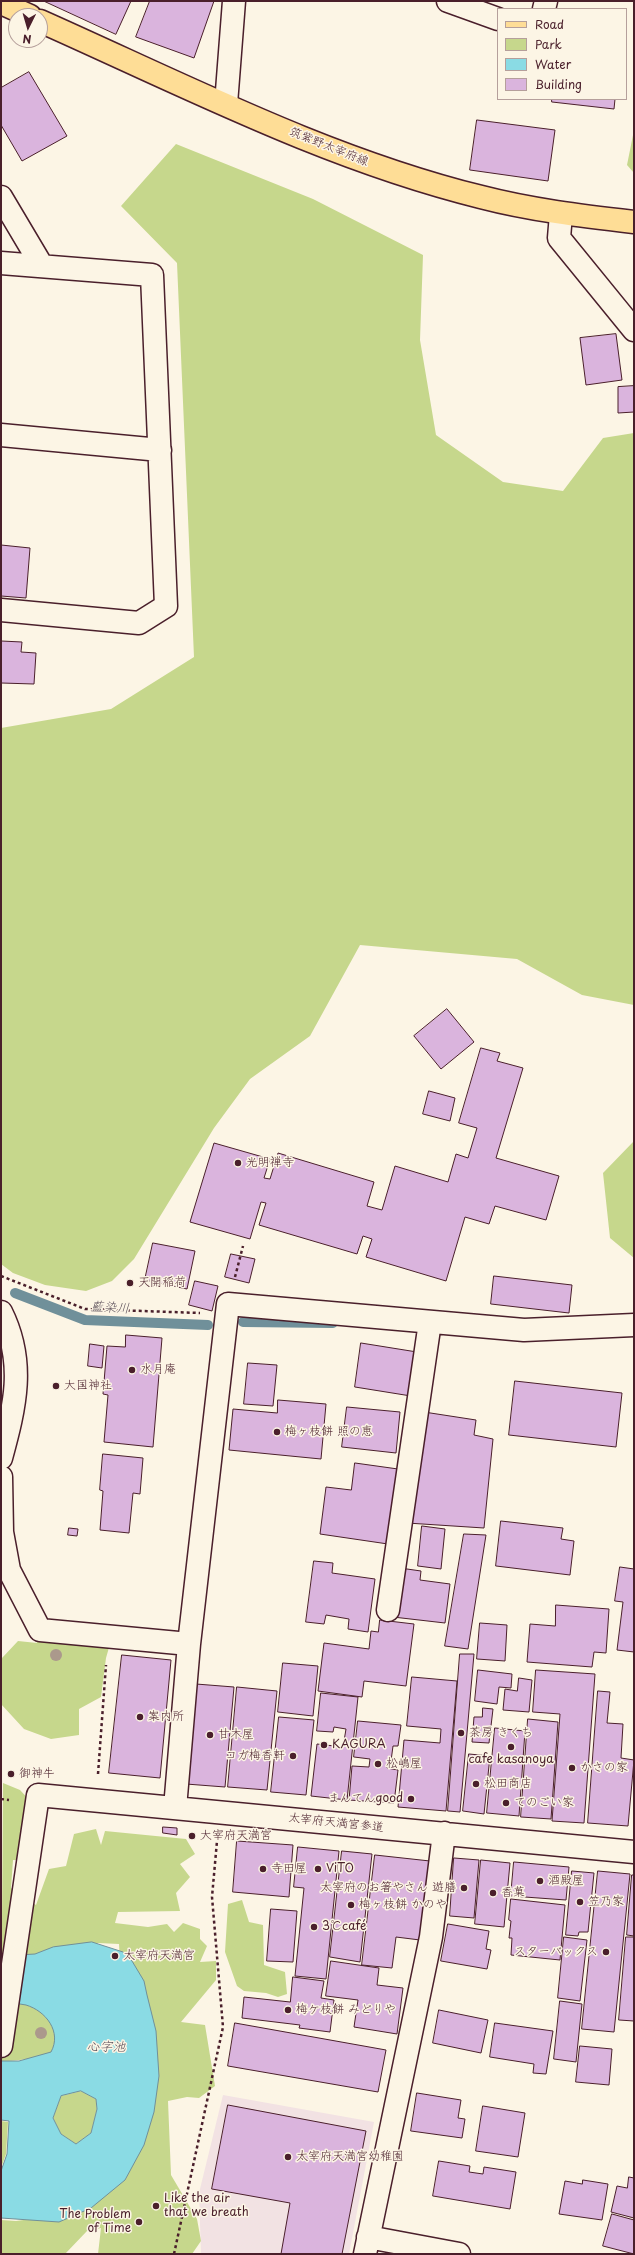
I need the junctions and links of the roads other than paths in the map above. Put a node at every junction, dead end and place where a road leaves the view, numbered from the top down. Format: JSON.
{"nodes":[{"id":1,"x":234,"y":1,"type":"edge"},
{"id":2,"x":448,"y":1,"type":"edge"},
{"id":3,"x":1,"y":3,"type":"edge"},
{"id":4,"x":12,"y":8,"type":"edge"},
{"id":5,"x":497,"y":19,"type":"edge"},
{"id":6,"x":48,"y":24,"type":"edge"},
{"id":7,"x":226,"y":104,"type":"junction"},
{"id":8,"x":1,"y":196,"type":"edge"},
{"id":9,"x":561,"y":214,"type":"junction"},
{"id":10,"x":634,"y":222,"type":"edge"},
{"id":11,"x":1,"y":262,"type":"edge"},
{"id":12,"x":42,"y":266,"type":"junction"},
{"id":13,"x":634,"y":330,"type":"edge"},
{"id":14,"x":1,"y":435,"type":"edge"},
{"id":15,"x":160,"y":450,"type":"junction"},
{"id":16,"x":1,"y":610,"type":"edge"},
{"id":17,"x":1,"y":1312,"type":"edge"},
{"id":18,"x":430,"y":1322,"type":"junction"},
{"id":19,"x":634,"y":1325,"type":"edge"},
{"id":20,"x":1,"y":1458,"type":"edge"},
{"id":21,"x":1,"y":1477,"type":"edge"},
{"id":22,"x":1,"y":1532,"type":"edge"},
{"id":23,"x":388,"y":1610,"type":"dead end"},
{"id":24,"x":189,"y":1644,"type":"junction"},
{"id":25,"x":175,"y":1808,"type":"junction"},
{"id":26,"x":444,"y":1833,"type":"junction"},
{"id":27,"x":634,"y":1852,"type":"edge"},
{"id":28,"x":1,"y":2046,"type":"edge"},
{"id":29,"x":366,"y":2245,"type":"edge"},
{"id":30,"x":459,"y":2254,"type":"edge"}],
"edges":[{"from":1,"to":7,"type":"street"},
{"from":2,"to":5,"type":"street"},
{"from":3,"to":4,"type":"main road"},
{"from":6,"to":7,"type":"main road","name":"筑紫野太宰府線"},
{"from":7,"to":9,"type":"main road","name":"筑紫野太宰府線"},
{"from":8,"to":12,"type":"street"},
{"from":9,"to":10,"type":"main road","name":"筑紫野太宰府線"},
{"from":9,"to":13,"type":"street"},
{"from":11,"to":12,"type":"street"},
{"from":12,"to":15,"type":"street"},
{"from":14,"to":15,"type":"street"},
{"from":15,"to":16,"type":"street"},
{"from":17,"to":20,"type":"street"},
{"from":18,"to":19,"type":"street"},
{"from":18,"to":23,"type":"street"},
{"from":18,"to":24,"type":"street"},
{"from":21,"to":22,"type":"street"},
{"from":22,"to":24,"type":"street"},
{"from":24,"to":25,"type":"street"},
{"from":25,"to":26,"type":"street","name":"太宰府天満宮参道"},
{"from":25,"to":28,"type":"street","name":"太宰府天満宮参道"},
{"from":26,"to":27,"type":"street","name":"太宰府天満宮参道"},
{"from":26,"to":29,"type":"street"},
{"from":29,"to":30,"type":"street"}]}
